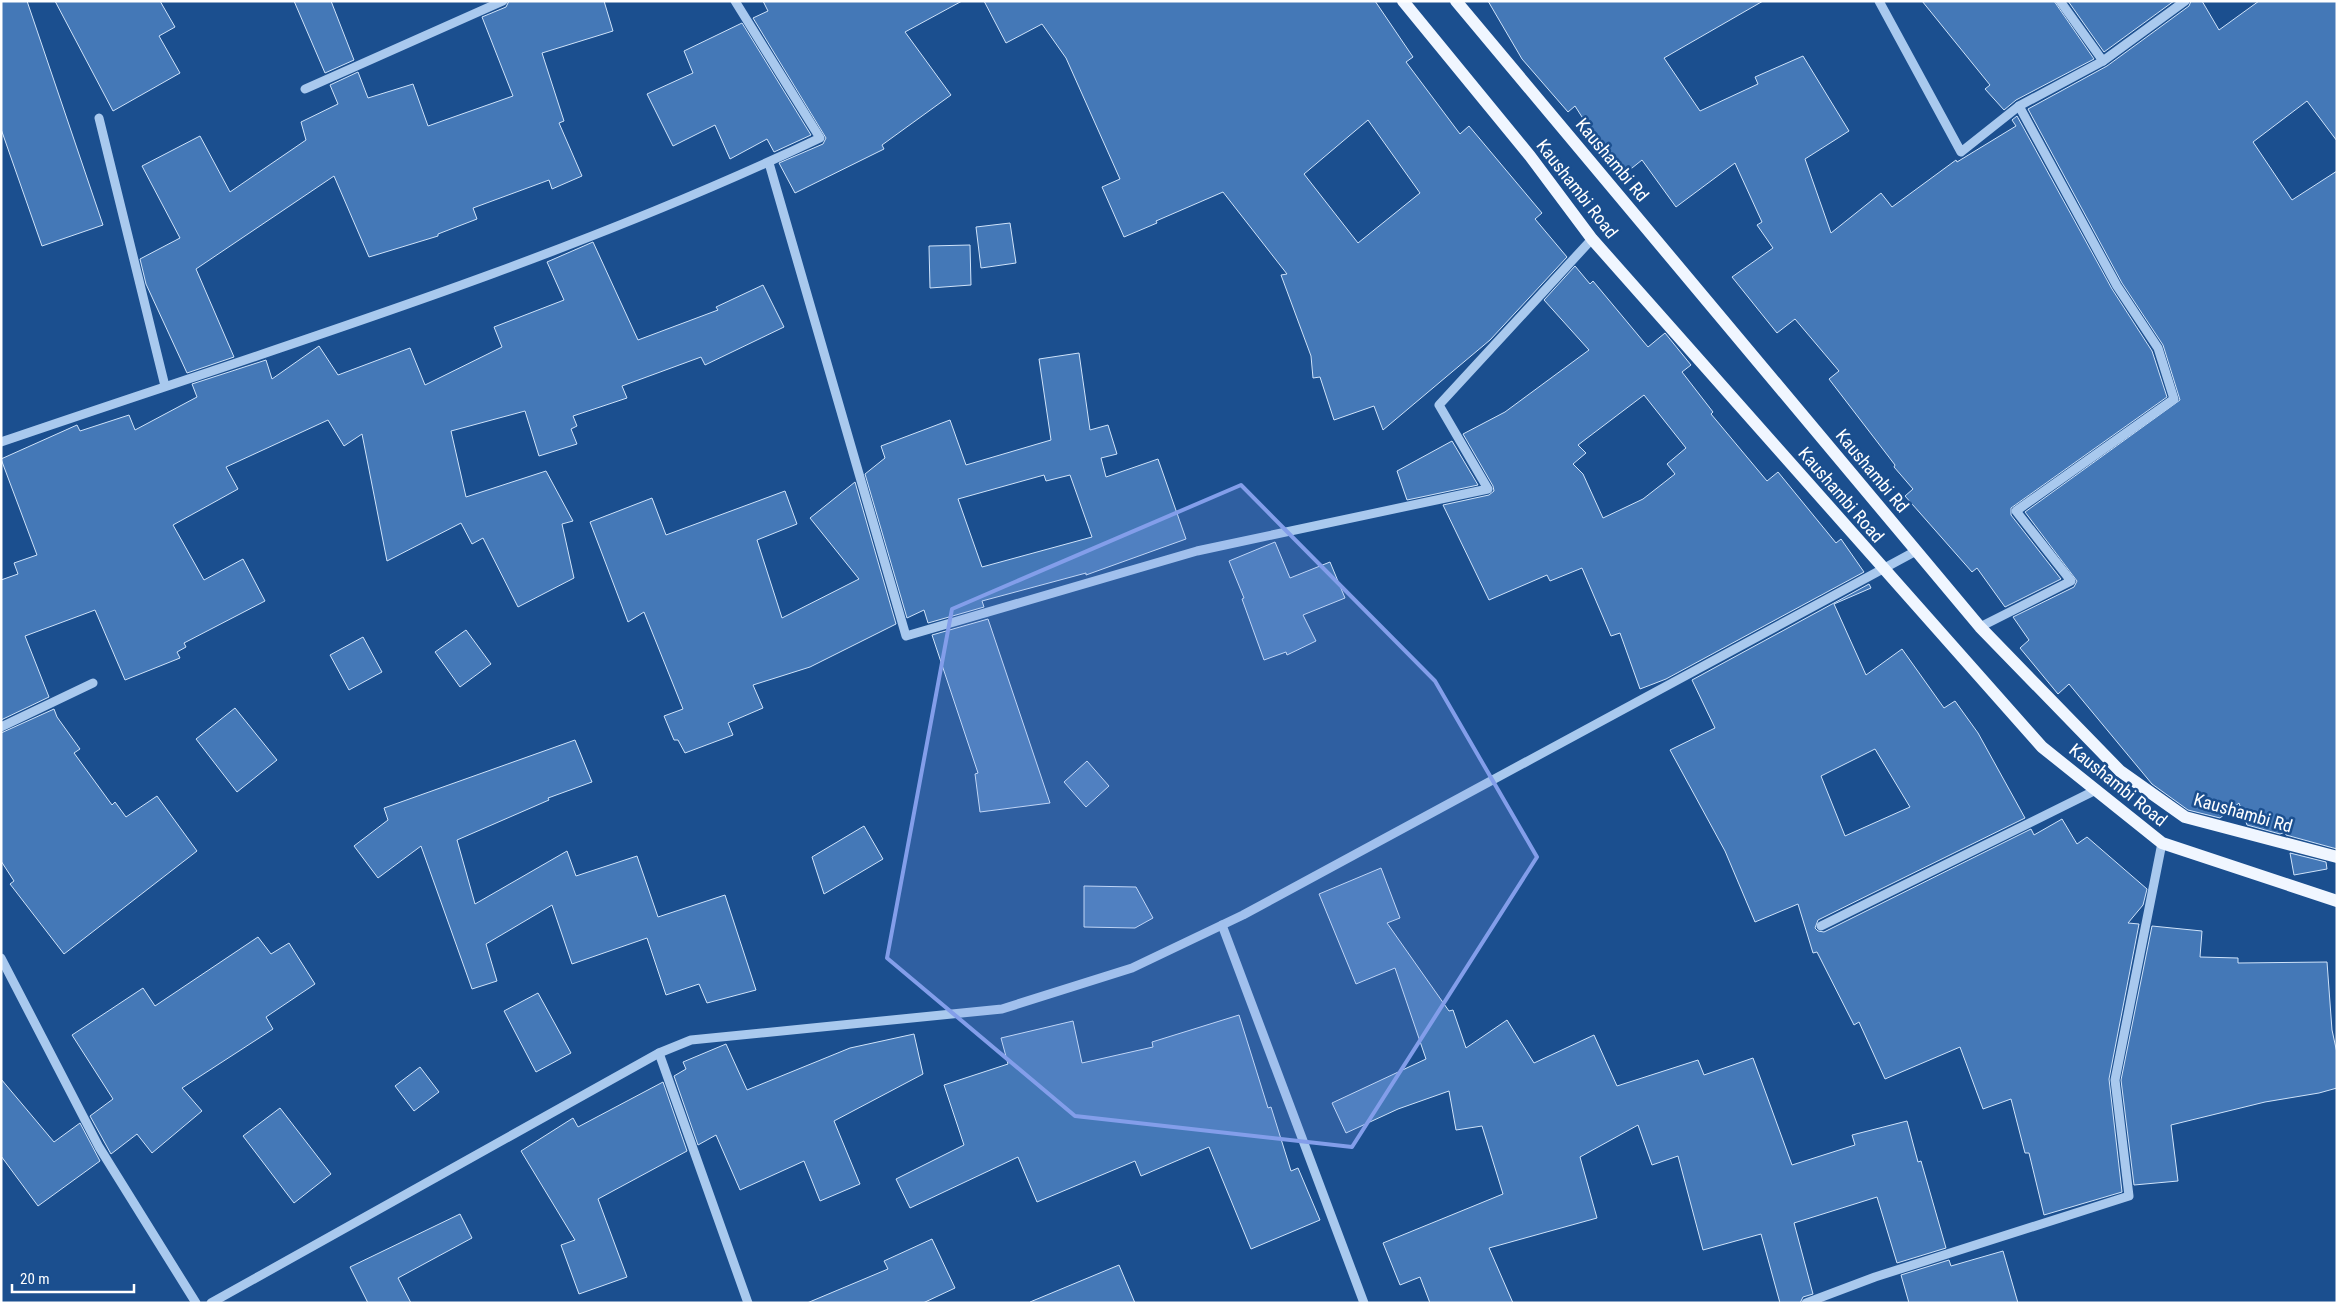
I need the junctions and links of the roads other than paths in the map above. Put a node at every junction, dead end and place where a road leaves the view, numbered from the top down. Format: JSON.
{"nodes":[{"id":1,"x":503,"y":1,"type":"edge"},
{"id":2,"x":735,"y":1,"type":"edge"},
{"id":3,"x":1403,"y":1,"type":"edge"},
{"id":4,"x":1456,"y":1,"type":"edge"},
{"id":5,"x":1879,"y":1,"type":"edge"},
{"id":6,"x":2060,"y":1,"type":"edge"},
{"id":7,"x":2185,"y":1,"type":"edge"},
{"id":8,"x":2103,"y":61,"type":"junction"},
{"id":9,"x":305,"y":89,"type":"dead end"},
{"id":10,"x":2019,"y":106,"type":"junction"},
{"id":11,"x":99,"y":118,"type":"dead end"},
{"id":12,"x":770,"y":162,"type":"junction"},
{"id":13,"x":1592,"y":239,"type":"junction"},
{"id":14,"x":164,"y":386,"type":"junction"},
{"id":15,"x":1,"y":442,"type":"edge"},
{"id":16,"x":1916,"y":551,"type":"junction"},
{"id":17,"x":1883,"y":570,"type":"junction"},
{"id":18,"x":1980,"y":627,"type":"junction"},
{"id":19,"x":93,"y":683,"type":"dead end"},
{"id":20,"x":1,"y":727,"type":"edge"},
{"id":21,"x":2096,"y":790,"type":"junction"},
{"id":22,"x":2162,"y":844,"type":"junction"},
{"id":23,"x":2337,"y":857,"type":"edge"},
{"id":24,"x":2337,"y":901,"type":"edge"},
{"id":25,"x":1222,"y":925,"type":"junction"},
{"id":26,"x":1821,"y":926,"type":"dead end"},
{"id":27,"x":1,"y":958,"type":"edge"},
{"id":28,"x":659,"y":1053,"type":"junction"},
{"id":29,"x":196,"y":1303,"type":"edge"},
{"id":30,"x":211,"y":1303,"type":"edge"},
{"id":31,"x":748,"y":1303,"type":"edge"},
{"id":32,"x":1364,"y":1303,"type":"edge"},
{"id":33,"x":1806,"y":1303,"type":"edge"}],
"edges":[{"from":1,"to":9,"type":"street"},
{"from":2,"to":12,"type":"street"},
{"from":3,"to":13,"type":"main road","name":"Kaushambi Road"},
{"from":4,"to":16,"type":"main road","name":"Kaushambi Rd"},
{"from":5,"to":10,"type":"street"},
{"from":6,"to":8,"type":"street"},
{"from":7,"to":8,"type":"street"},
{"from":8,"to":10,"type":"street"},
{"from":10,"to":18,"type":"street"},
{"from":11,"to":14,"type":"street"},
{"from":12,"to":13,"type":"street"},
{"from":12,"to":14,"type":"street"},
{"from":13,"to":17,"type":"main road","name":"Kaushambi Road"},
{"from":14,"to":15,"type":"street"},
{"from":16,"to":17,"type":"street"},
{"from":16,"to":18,"type":"main road","name":"Kaushambi Rd"},
{"from":17,"to":21,"type":"main road","name":"Kaushambi Road"},
{"from":17,"to":25,"type":"street"},
{"from":18,"to":23,"type":"main road","name":"Kaushambi Rd"},
{"from":19,"to":20,"type":"street"},
{"from":21,"to":22,"type":"main road","name":"Kaushambi Road"},
{"from":21,"to":26,"type":"street"},
{"from":22,"to":24,"type":"main road","name":"Kaushambi Road"},
{"from":22,"to":33,"type":"street"},
{"from":25,"to":28,"type":"street"},
{"from":25,"to":32,"type":"street"},
{"from":27,"to":29,"type":"street"},
{"from":28,"to":30,"type":"street"},
{"from":28,"to":31,"type":"street"}]}
